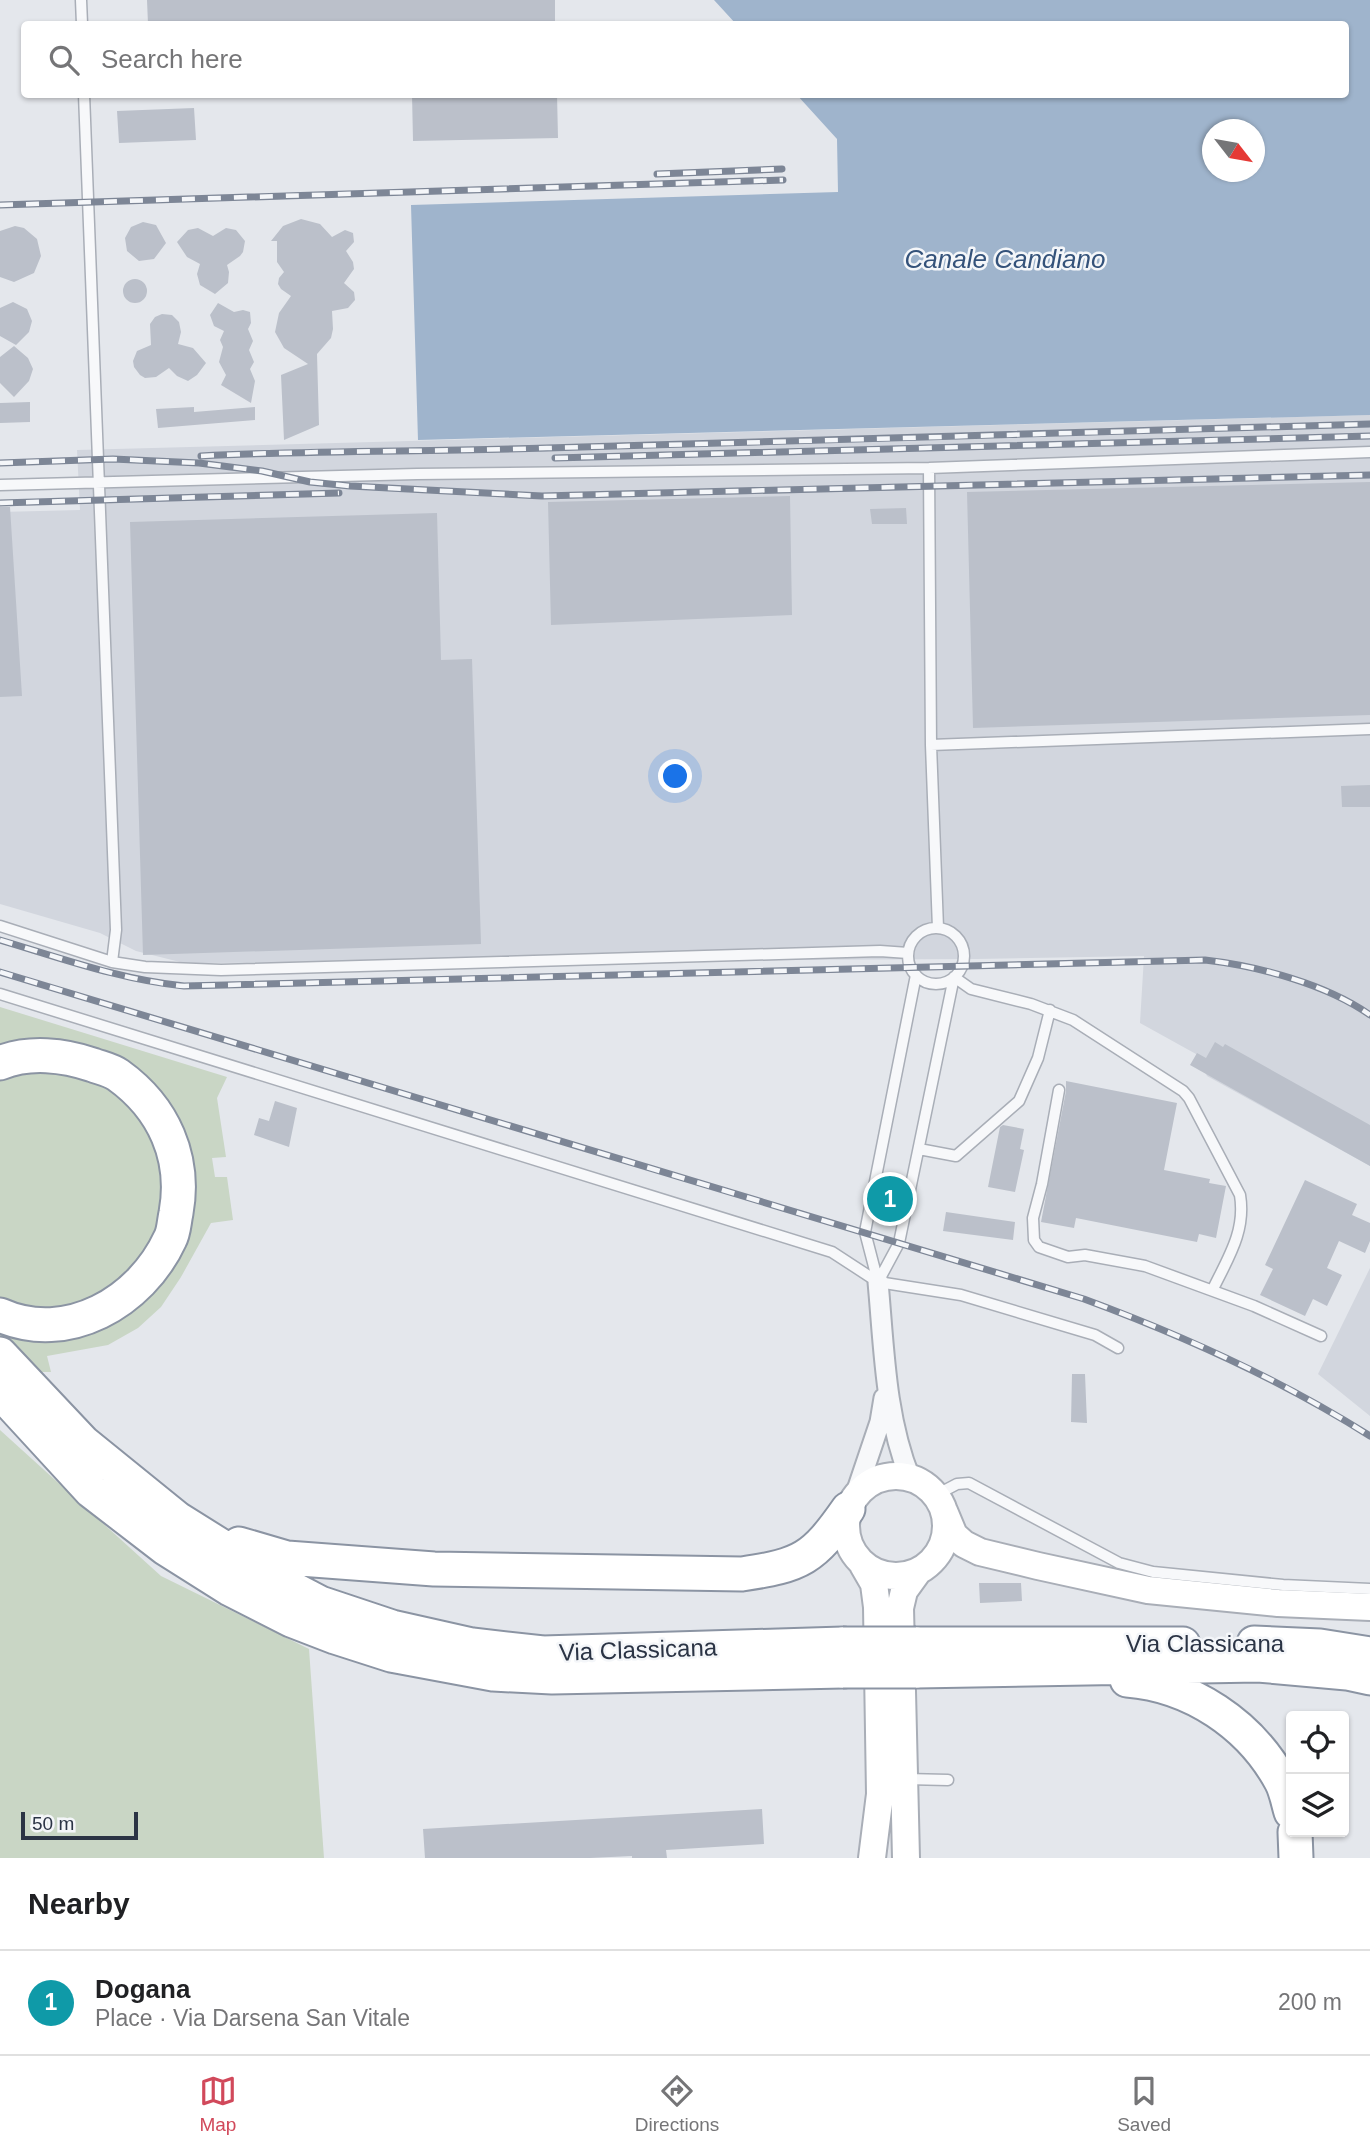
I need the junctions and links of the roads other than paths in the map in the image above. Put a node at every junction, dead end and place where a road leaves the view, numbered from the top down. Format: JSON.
{"nodes":[{"id":1,"x":81,"y":0,"type":"edge"},
{"id":2,"x":82,"y":21,"type":"edge"},
{"id":3,"x":84,"y":98,"type":"edge"},
{"id":4,"x":1370,"y":452,"type":"edge"},
{"id":5,"x":929,"y":468,"type":"junction"},
{"id":6,"x":98,"y":483,"type":"junction"},
{"id":7,"x":0,"y":485,"type":"edge"},
{"id":8,"x":1370,"y":729,"type":"edge"},
{"id":9,"x":931,"y":745,"type":"junction"},
{"id":10,"x":0,"y":926,"type":"edge"},
{"id":11,"x":938,"y":928,"type":"junction"},
{"id":12,"x":908,"y":953,"type":"junction"},
{"id":13,"x":112,"y":962,"type":"junction"},
{"id":14,"x":916,"y":975,"type":"junction"},
{"id":15,"x":954,"y":978,"type":"junction"},
{"id":16,"x":0,"y":995,"type":"edge"},
{"id":17,"x":1050,"y":1010,"type":"junction"},
{"id":18,"x":0,"y":1063,"type":"edge"},
{"id":19,"x":1059,"y":1090,"type":"dead end"},
{"id":20,"x":919,"y":1149,"type":"junction"},
{"id":21,"x":878,"y":1282,"type":"junction"},
{"id":22,"x":1213,"y":1289,"type":"junction"},
{"id":23,"x":0,"y":1315,"type":"edge"},
{"id":24,"x":1321,"y":1336,"type":"dead end"},
{"id":25,"x":1118,"y":1348,"type":"dead end"},
{"id":26,"x":0,"y":1354,"type":"edge"},
{"id":27,"x":887,"y":1383,"type":"junction"},
{"id":28,"x":0,"y":1392,"type":"edge"},
{"id":29,"x":0,"y":1409,"type":"edge"},
{"id":30,"x":910,"y":1478,"type":"junction"},
{"id":31,"x":103,"y":1480,"type":"junction"},
{"id":32,"x":851,"y":1503,"type":"junction"},
{"id":33,"x":940,"y":1503,"type":"junction"},
{"id":34,"x":863,"y":1565,"type":"junction"},
{"id":35,"x":916,"y":1573,"type":"junction"},
{"id":36,"x":1370,"y":1590,"type":"edge"},
{"id":37,"x":1370,"y":1607,"type":"edge"},
{"id":38,"x":1370,"y":1654,"type":"edge"},
{"id":39,"x":916,"y":1658,"type":"junction"},
{"id":40,"x":1024,"y":1669,"type":"junction"},
{"id":41,"x":1370,"y":1678,"type":"edge"},
{"id":42,"x":904,"y":1779,"type":"junction"},
{"id":43,"x":948,"y":1780,"type":"dead end"},
{"id":44,"x":1286,"y":1793,"type":"edge"},
{"id":45,"x":1295,"y":1837,"type":"edge"},
{"id":46,"x":872,"y":1858,"type":"edge"},
{"id":47,"x":906,"y":1858,"type":"edge"},
{"id":48,"x":1296,"y":1858,"type":"edge"}],
"edges":[{"from":1,"to":2,"type":"lane"},
{"from":3,"to":6,"type":"lane"},
{"from":4,"to":5,"type":"lane"},
{"from":5,"to":6,"type":"lane"},
{"from":5,"to":9,"type":"lane"},
{"from":6,"to":7,"type":"lane"},
{"from":6,"to":13,"type":"lane"},
{"from":8,"to":9,"type":"lane"},
{"from":9,"to":11,"type":"lane"},
{"from":10,"to":13,"type":"lane"},
{"from":11,"to":12,"type":"lane"},
{"from":11,"to":15,"type":"lane"},
{"from":12,"to":13,"type":"lane"},
{"from":12,"to":14,"type":"lane"},
{"from":14,"to":15,"type":"lane"},
{"from":14,"to":21,"type":"lane"},
{"from":15,"to":17,"type":"lane"},
{"from":15,"to":20,"type":"lane"},
{"from":16,"to":21,"type":"lane"},
{"from":17,"to":20,"type":"lane"},
{"from":17,"to":22,"type":"lane"},
{"from":18,"to":23,"type":"highway"},
{"from":19,"to":22,"type":"lane"},
{"from":20,"to":21,"type":"lane"},
{"from":21,"to":25,"type":"lane"},
{"from":21,"to":27,"type":"street"},
{"from":22,"to":24,"type":"lane"},
{"from":26,"to":31,"type":"highway","name":"Via Classicana"},
{"from":27,"to":30,"type":"street"},
{"from":27,"to":32,"type":"street"},
{"from":28,"to":31,"type":"highway","name":"Via Classicana"},
{"from":29,"to":31,"type":"highway"},
{"from":30,"to":32,"type":"street"},
{"from":30,"to":33,"type":"street"},
{"from":31,"to":32,"type":"highway"},
{"from":31,"to":39,"type":"highway","name":"Via Classicana","bridge":true},
{"from":32,"to":34,"type":"street"},
{"from":33,"to":35,"type":"street"},
{"from":33,"to":36,"type":"lane"},
{"from":33,"to":37,"type":"street"},
{"from":34,"to":35,"type":"street"},
{"from":34,"to":46,"type":"street"},
{"from":35,"to":42,"type":"street"},
{"from":38,"to":39,"type":"highway","name":"Via Classicana"},
{"from":39,"to":40,"type":"highway","name":"Via Classicana"},
{"from":40,"to":41,"type":"highway","name":"Via Classicana"},
{"from":40,"to":44,"type":"highway"},
{"from":42,"to":43,"type":"lane"},
{"from":42,"to":47,"type":"street"},
{"from":45,"to":48,"type":"highway"}]}
